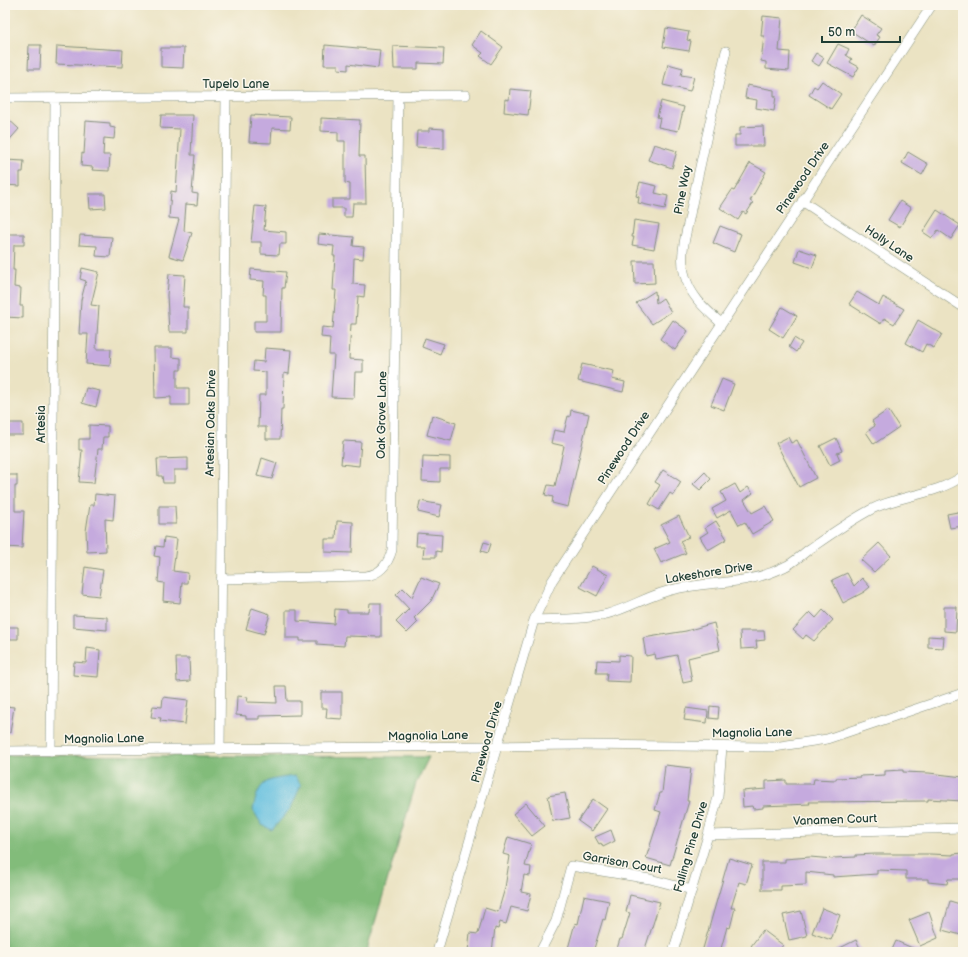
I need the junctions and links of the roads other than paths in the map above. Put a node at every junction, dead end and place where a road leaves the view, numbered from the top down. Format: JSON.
{"nodes":[{"id":1,"x":932,"y":5,"type":"edge"},
{"id":2,"x":726,"y":51,"type":"dead end"},
{"id":3,"x":466,"y":94,"type":"dead end"},
{"id":4,"x":398,"y":95,"type":"junction"},
{"id":5,"x":226,"y":96,"type":"junction"},
{"id":6,"x":5,"y":98,"type":"edge"},
{"id":7,"x":55,"y":98,"type":"junction"},
{"id":8,"x":802,"y":201,"type":"junction"},
{"id":9,"x":963,"y":307,"type":"edge"},
{"id":10,"x":721,"y":323,"type":"junction"},
{"id":11,"x":963,"y":476,"type":"edge"},
{"id":12,"x":221,"y":579,"type":"junction"},
{"id":13,"x":534,"y":620,"type":"junction"},
{"id":14,"x":963,"y":693,"type":"edge"},
{"id":15,"x":722,"y":746,"type":"junction"},
{"id":16,"x":498,"y":747,"type":"junction"},
{"id":17,"x":220,"y":750,"type":"junction"},
{"id":18,"x":5,"y":751,"type":"edge"},
{"id":19,"x":51,"y":752,"type":"junction"},
{"id":20,"x":963,"y":828,"type":"edge"},
{"id":21,"x":708,"y":835,"type":"junction"},
{"id":22,"x":692,"y":890,"type":"junction"},
{"id":23,"x":437,"y":952,"type":"edge"},
{"id":24,"x":540,"y":952,"type":"edge"},
{"id":25,"x":673,"y":952,"type":"edge"}],
"edges":[{"from":1,"to":8,"type":"street","name":"Pinewood Drive"},
{"from":2,"to":10,"type":"street","name":"Pine Way"},
{"from":3,"to":4,"type":"street","name":"Tupelo Lane"},
{"from":4,"to":5,"type":"street","name":"Tupelo Lane"},
{"from":4,"to":12,"type":"street","name":"Oak Grove Lane"},
{"from":5,"to":7,"type":"street","name":"Tupelo Lane"},
{"from":5,"to":12,"type":"street","name":"Artesian Oaks Drive"},
{"from":6,"to":7,"type":"street","name":"Tupelo Lane"},
{"from":7,"to":19,"type":"street","name":"Artesia"},
{"from":8,"to":9,"type":"street","name":"Holly Lane"},
{"from":8,"to":10,"type":"street","name":"Pinewood Drive"},
{"from":10,"to":13,"type":"street","name":"Pinewood Drive"},
{"from":11,"to":13,"type":"street","name":"Lakeshore Drive"},
{"from":12,"to":17,"type":"street","name":"Artesian Oaks Drive"},
{"from":13,"to":16,"type":"street","name":"Pinewood Drive"},
{"from":14,"to":15,"type":"street","name":"Magnolia Lane"},
{"from":15,"to":16,"type":"street","name":"Magnolia Lane"},
{"from":15,"to":21,"type":"street","name":"Falling Pine Drive"},
{"from":16,"to":17,"type":"street","name":"Magnolia Lane"},
{"from":16,"to":23,"type":"street","name":"Pinewood Drive"},
{"from":17,"to":19,"type":"street","name":"Magnolia Lane"},
{"from":18,"to":19,"type":"street","name":"Magnolia Lane"},
{"from":20,"to":21,"type":"street","name":"Vanamen Court"},
{"from":21,"to":22,"type":"street","name":"Falling Pine Drive"},
{"from":22,"to":24,"type":"street","name":"Garrison Court"},
{"from":22,"to":25,"type":"street","name":"Falling Pine Drive"}]}
